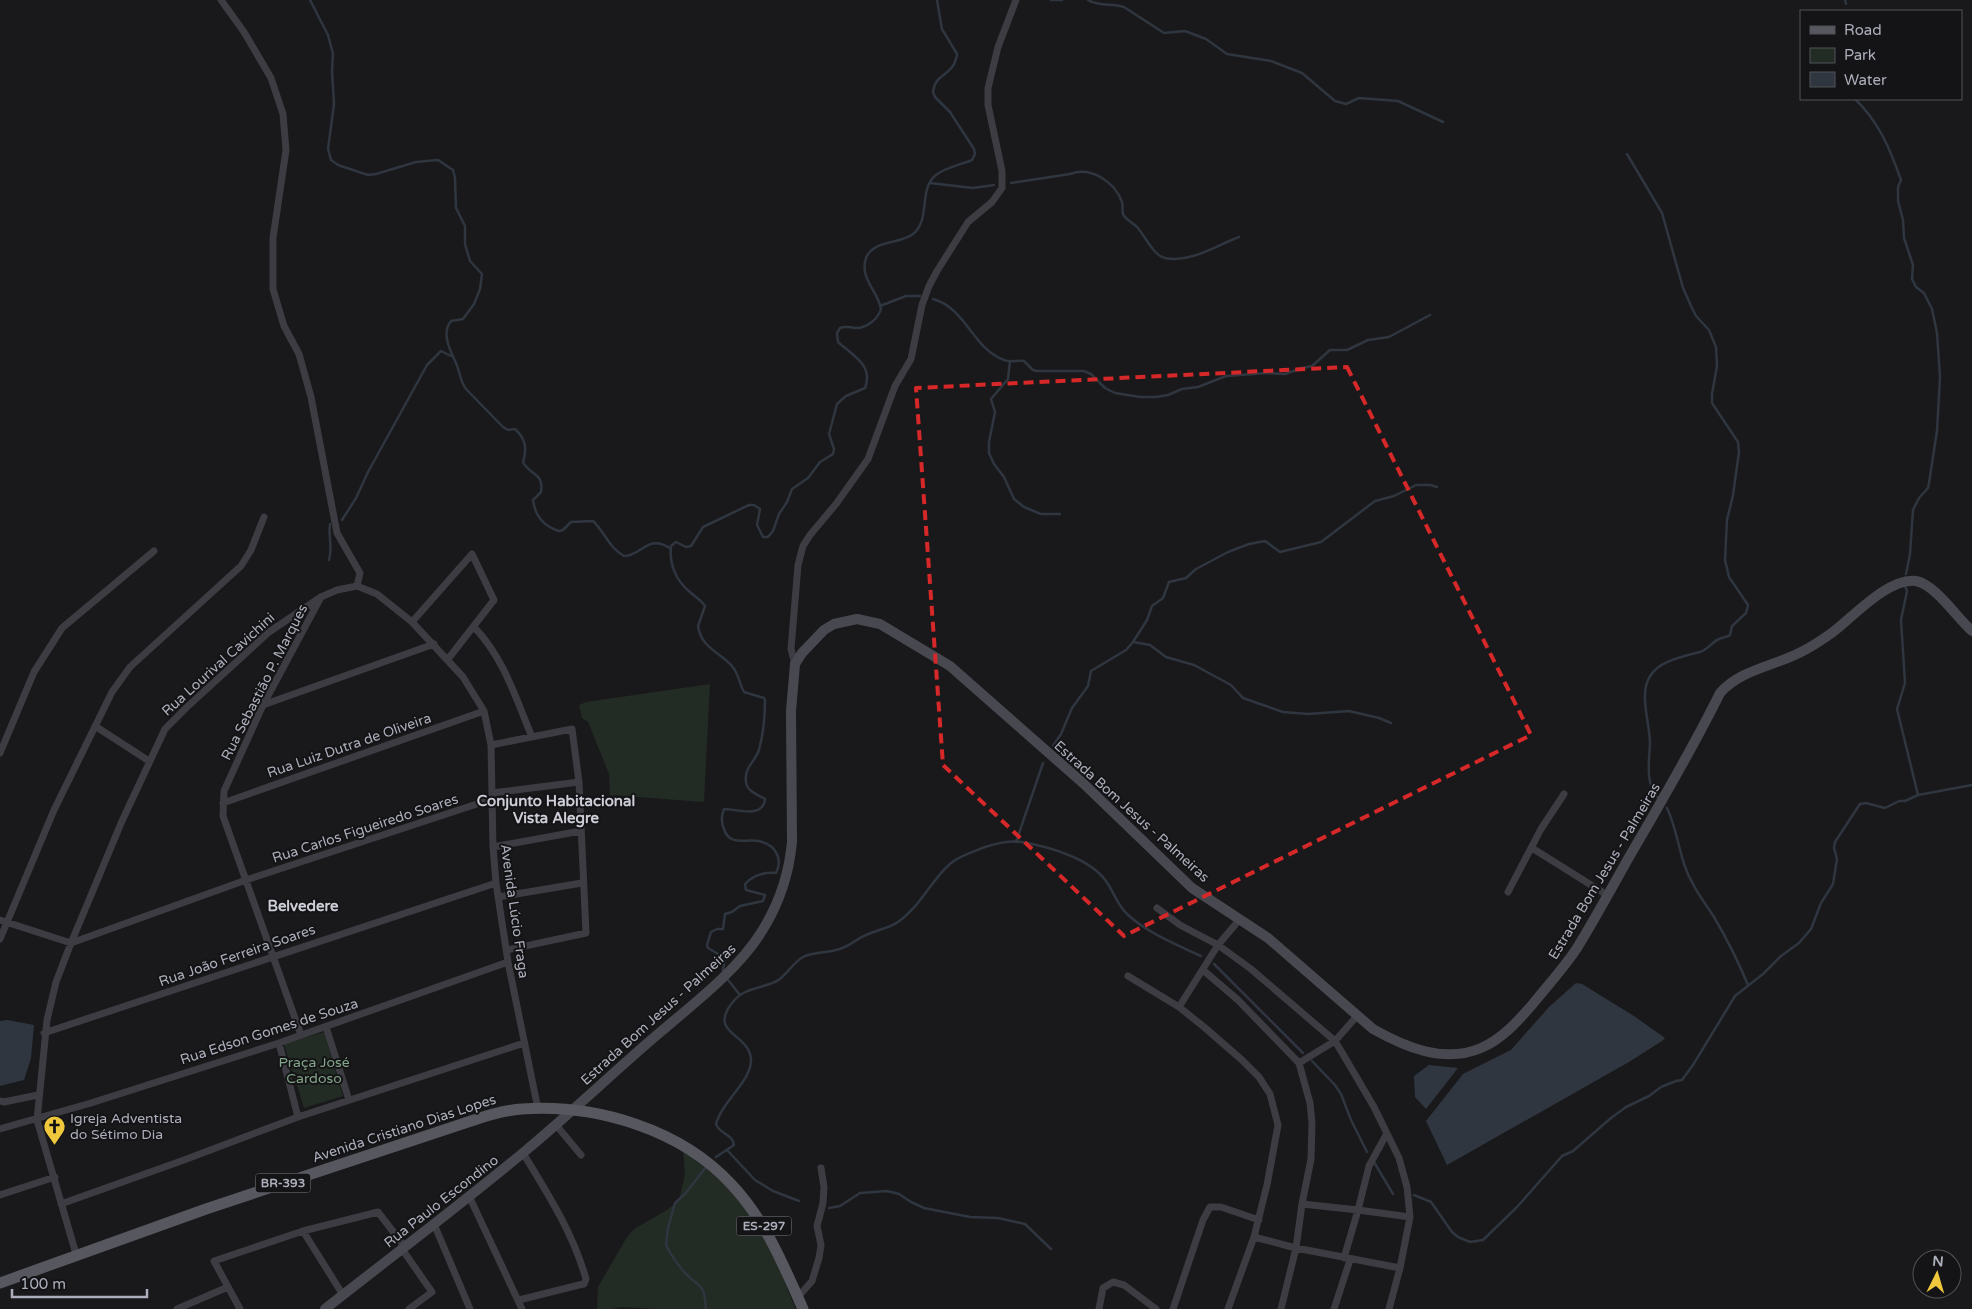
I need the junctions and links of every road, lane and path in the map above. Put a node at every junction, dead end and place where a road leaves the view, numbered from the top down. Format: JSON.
{"nodes":[{"id":1,"x":221,"y":0,"type":"edge"},
{"id":2,"x":1016,"y":0,"type":"edge"},
{"id":3,"x":264,"y":517,"type":"dead end"},
{"id":4,"x":154,"y":551,"type":"dead end"},
{"id":5,"x":357,"y":586,"type":"junction"},
{"id":6,"x":322,"y":597,"type":"junction"},
{"id":7,"x":412,"y":622,"type":"junction"},
{"id":8,"x":474,"y":628,"type":"junction"},
{"id":9,"x":1972,"y":631,"type":"edge"},
{"id":10,"x":434,"y":644,"type":"junction"},
{"id":11,"x":448,"y":660,"type":"junction"},
{"id":12,"x":795,"y":664,"type":"junction"},
{"id":13,"x":263,"y":705,"type":"junction"},
{"id":14,"x":484,"y":711,"type":"junction"},
{"id":15,"x":95,"y":726,"type":"junction"},
{"id":16,"x":532,"y":737,"type":"junction"},
{"id":17,"x":491,"y":745,"type":"junction"},
{"id":18,"x":0,"y":753,"type":"edge"},
{"id":19,"x":149,"y":762,"type":"junction"},
{"id":20,"x":579,"y":782,"type":"junction"},
{"id":21,"x":1564,"y":794,"type":"dead end"},
{"id":22,"x":492,"y":796,"type":"junction"},
{"id":23,"x":222,"y":803,"type":"junction"},
{"id":24,"x":581,"y":831,"type":"junction"},
{"id":25,"x":493,"y":847,"type":"junction"},
{"id":26,"x":1532,"y":848,"type":"junction"},
{"id":27,"x":246,"y":880,"type":"junction"},
{"id":28,"x":496,"y":883,"type":"junction"},
{"id":29,"x":582,"y":883,"type":"junction"},
{"id":30,"x":1508,"y":892,"type":"dead end"},
{"id":31,"x":1607,"y":895,"type":"junction"},
{"id":32,"x":498,"y":897,"type":"junction"},
{"id":33,"x":1157,"y":908,"type":"dead end"},
{"id":34,"x":1240,"y":919,"type":"junction"},
{"id":35,"x":3,"y":921,"type":"edge"},
{"id":36,"x":0,"y":939,"type":"edge"},
{"id":37,"x":71,"y":943,"type":"junction"},
{"id":38,"x":1218,"y":945,"type":"junction"},
{"id":39,"x":506,"y":950,"type":"junction"},
{"id":40,"x":272,"y":956,"type":"junction"},
{"id":41,"x":508,"y":962,"type":"junction"},
{"id":42,"x":1203,"y":970,"type":"junction"},
{"id":43,"x":1128,"y":976,"type":"dead end"},
{"id":44,"x":1179,"y":1007,"type":"junction"},
{"id":45,"x":1357,"y":1016,"type":"junction"},
{"id":46,"x":326,"y":1027,"type":"junction"},
{"id":47,"x":44,"y":1033,"type":"junction"},
{"id":48,"x":301,"y":1035,"type":"junction"},
{"id":49,"x":1335,"y":1040,"type":"junction"},
{"id":50,"x":278,"y":1043,"type":"junction"},
{"id":51,"x":524,"y":1043,"type":"junction"},
{"id":52,"x":1299,"y":1064,"type":"junction"},
{"id":53,"x":38,"y":1095,"type":"junction"},
{"id":54,"x":349,"y":1100,"type":"junction"},
{"id":55,"x":0,"y":1101,"type":"edge"},
{"id":56,"x":538,"y":1109,"type":"junction"},
{"id":57,"x":572,"y":1111,"type":"junction"},
{"id":58,"x":298,"y":1117,"type":"junction"},
{"id":59,"x":36,"y":1120,"type":"junction"},
{"id":60,"x":556,"y":1125,"type":"junction"},
{"id":61,"x":0,"y":1129,"type":"edge"},
{"id":62,"x":1386,"y":1135,"type":"junction"},
{"id":63,"x":523,"y":1153,"type":"junction"},
{"id":64,"x":581,"y":1155,"type":"dead end"},
{"id":65,"x":821,"y":1168,"type":"dead end"},
{"id":66,"x":54,"y":1177,"type":"junction"},
{"id":67,"x":0,"y":1194,"type":"edge"},
{"id":68,"x":469,"y":1196,"type":"junction"},
{"id":69,"x":61,"y":1204,"type":"junction"},
{"id":70,"x":1302,"y":1204,"type":"junction"},
{"id":71,"x":1358,"y":1210,"type":"junction"},
{"id":72,"x":1410,"y":1217,"type":"junction"},
{"id":73,"x":1259,"y":1220,"type":"junction"},
{"id":74,"x":434,"y":1224,"type":"junction"},
{"id":75,"x":303,"y":1231,"type":"junction"},
{"id":76,"x":1254,"y":1236,"type":"junction"},
{"id":77,"x":404,"y":1248,"type":"junction"},
{"id":78,"x":1296,"y":1248,"type":"junction"},
{"id":79,"x":76,"y":1254,"type":"junction"},
{"id":80,"x":1347,"y":1259,"type":"junction"},
{"id":81,"x":1400,"y":1268,"type":"junction"},
{"id":82,"x":0,"y":1283,"type":"edge"},
{"id":83,"x":228,"y":1288,"type":"junction"},
{"id":84,"x":343,"y":1295,"type":"junction"},
{"id":85,"x":798,"y":1297,"type":"junction"},
{"id":86,"x":519,"y":1300,"type":"junction"},
{"id":87,"x":177,"y":1309,"type":"edge"},
{"id":88,"x":240,"y":1309,"type":"edge"},
{"id":89,"x":325,"y":1309,"type":"edge"},
{"id":90,"x":409,"y":1309,"type":"edge"},
{"id":91,"x":470,"y":1309,"type":"edge"},
{"id":92,"x":522,"y":1309,"type":"edge"},
{"id":93,"x":804,"y":1309,"type":"edge"},
{"id":94,"x":1099,"y":1309,"type":"edge"},
{"id":95,"x":1156,"y":1309,"type":"edge"},
{"id":96,"x":1173,"y":1309,"type":"edge"},
{"id":97,"x":1228,"y":1309,"type":"edge"},
{"id":98,"x":1281,"y":1309,"type":"edge"},
{"id":99,"x":1334,"y":1309,"type":"edge"},
{"id":100,"x":1389,"y":1309,"type":"edge"}],
"edges":[{"from":1,"to":5,"type":"street"},
{"from":2,"to":12,"type":"street"},
{"from":3,"to":15,"type":"street"},
{"from":4,"to":18,"type":"street"},
{"from":5,"to":6,"type":"street","name":"Rua Lourival Cavichini"},
{"from":5,"to":7,"type":"street"},
{"from":6,"to":13,"type":"street","name":"Rua Sebastião P. Marques"},
{"from":6,"to":19,"type":"street","name":"Rua Lourival Cavichini"},
{"from":7,"to":8,"type":"street"},
{"from":7,"to":10,"type":"street","name":"Avenida Lúcio Fraga"},
{"from":8,"to":11,"type":"street"},
{"from":8,"to":16,"type":"street"},
{"from":9,"to":31,"type":"main road","name":"Estrada Bom Jesus - Palmeiras"},
{"from":10,"to":11,"type":"street","name":"Avenida Lúcio Fraga"},
{"from":10,"to":13,"type":"street"},
{"from":11,"to":14,"type":"street","name":"Avenida Lúcio Fraga"},
{"from":12,"to":34,"type":"main road","name":"Estrada Bom Jesus - Palmeiras"},
{"from":12,"to":57,"type":"main road","name":"Estrada Bom Jesus - Palmeiras"},
{"from":13,"to":23,"type":"street","name":"Rua Sebastião P. Marques"},
{"from":14,"to":17,"type":"street","name":"Avenida Lúcio Fraga"},
{"from":14,"to":23,"type":"street","name":"Rua Luiz Dutra de Oliveira"},
{"from":15,"to":19,"type":"street"},
{"from":15,"to":35,"type":"street"},
{"from":16,"to":17,"type":"street"},
{"from":16,"to":20,"type":"street"},
{"from":17,"to":22,"type":"street","name":"Avenida Lúcio Fraga"},
{"from":19,"to":37,"type":"street","name":"Rua Lourival Cavichini"},
{"from":20,"to":22,"type":"street","name":"Rua Carlos Figueiredo Soares"},
{"from":20,"to":24,"type":"street"},
{"from":21,"to":26,"type":"street"},
{"from":22,"to":25,"type":"street","name":"Avenida Lúcio Fraga"},
{"from":22,"to":27,"type":"street","name":"Rua Carlos Figueiredo Soares"},
{"from":23,"to":27,"type":"street","name":"Rua Sebastião P. Marques"},
{"from":24,"to":25,"type":"street"},
{"from":24,"to":29,"type":"street"},
{"from":25,"to":28,"type":"street","name":"Avenida Lúcio Fraga"},
{"from":26,"to":30,"type":"street"},
{"from":26,"to":31,"type":"street"},
{"from":27,"to":37,"type":"street","name":"Rua Carlos Figueiredo Soares"},
{"from":27,"to":40,"type":"street","name":"Rua Sebastião P. Marques"},
{"from":28,"to":32,"type":"street","name":"Avenida Lúcio Fraga"},
{"from":28,"to":40,"type":"street","name":"Rua João Ferreira Soares"},
{"from":29,"to":32,"type":"street"},
{"from":29,"to":39,"type":"street"},
{"from":31,"to":45,"type":"main road","name":"Estrada Bom Jesus - Palmeiras"},
{"from":32,"to":39,"type":"street","name":"Avenida Lúcio Fraga"},
{"from":33,"to":38,"type":"street"},
{"from":34,"to":38,"type":"street"},
{"from":34,"to":45,"type":"main road","name":"Estrada Bom Jesus - Palmeiras"},
{"from":35,"to":36,"type":"street"},
{"from":35,"to":37,"type":"street"},
{"from":37,"to":47,"type":"street","name":"Rua Lourival Cavichini"},
{"from":38,"to":42,"type":"street"},
{"from":38,"to":49,"type":"street"},
{"from":39,"to":41,"type":"street","name":"Avenida Lúcio Fraga"},
{"from":40,"to":47,"type":"street","name":"Rua João Ferreira Soares"},
{"from":40,"to":48,"type":"street","name":"Rua Sebastião P. Marques"},
{"from":41,"to":46,"type":"street","name":"Rua Edson Gomes de Souza"},
{"from":41,"to":51,"type":"street","name":"Avenida Lúcio Fraga"},
{"from":42,"to":44,"type":"street"},
{"from":42,"to":52,"type":"street"},
{"from":43,"to":44,"type":"street"},
{"from":44,"to":73,"type":"street"},
{"from":45,"to":49,"type":"street"},
{"from":46,"to":48,"type":"street","name":"Rua Edson Gomes de Souza"},
{"from":46,"to":54,"type":"street"},
{"from":47,"to":53,"type":"street","name":"Rua Lourival Cavichini"},
{"from":48,"to":50,"type":"street","name":"Rua Edson Gomes de Souza"},
{"from":49,"to":52,"type":"street"},
{"from":49,"to":62,"type":"street"},
{"from":50,"to":58,"type":"street"},
{"from":50,"to":59,"type":"street","name":"Rua Edson Gomes de Souza"},
{"from":51,"to":54,"type":"street"},
{"from":51,"to":56,"type":"street","name":"Avenida Lúcio Fraga"},
{"from":52,"to":70,"type":"street"},
{"from":53,"to":55,"type":"street"},
{"from":53,"to":59,"type":"street","name":"Rua Lourival Cavichini"},
{"from":54,"to":58,"type":"street"},
{"from":56,"to":57,"type":"main road","name":"Avenida Cristiano Dias Lopes","number":"BR-393"},
{"from":56,"to":79,"type":"main road","name":"Avenida Cristiano Dias Lopes","number":"BR-393"},
{"from":57,"to":60,"type":"main road","name":"Rua Paulo Escondino"},
{"from":57,"to":85,"type":"main road","name":"Avenida Cristiano Dias Lopes","number":"ES-297"},
{"from":58,"to":69,"type":"street"},
{"from":59,"to":61,"type":"street","name":"Rua Edson Gomes de Souza"},
{"from":59,"to":66,"type":"street"},
{"from":60,"to":63,"type":"main road","name":"Rua Paulo Escondino"},
{"from":60,"to":64,"type":"street"},
{"from":62,"to":71,"type":"street"},
{"from":62,"to":72,"type":"street"},
{"from":63,"to":68,"type":"main road","name":"Rua Paulo Escondino"},
{"from":63,"to":86,"type":"street"},
{"from":65,"to":85,"type":"street"},
{"from":66,"to":67,"type":"street"},
{"from":66,"to":69,"type":"street"},
{"from":68,"to":74,"type":"main road","name":"Rua Paulo Escondino"},
{"from":68,"to":86,"type":"street"},
{"from":69,"to":79,"type":"street"},
{"from":70,"to":71,"type":"street"},
{"from":70,"to":78,"type":"street"},
{"from":71,"to":72,"type":"street"},
{"from":71,"to":80,"type":"street"},
{"from":72,"to":81,"type":"street"},
{"from":73,"to":76,"type":"street"},
{"from":73,"to":96,"type":"street"},
{"from":74,"to":77,"type":"main road","name":"Rua Paulo Escondino"},
{"from":74,"to":91,"type":"street"},
{"from":75,"to":77,"type":"street"},
{"from":75,"to":83,"type":"street"},
{"from":75,"to":84,"type":"street"},
{"from":76,"to":78,"type":"street"},
{"from":76,"to":97,"type":"street"},
{"from":77,"to":84,"type":"main road","name":"Rua Paulo Escondino"},
{"from":77,"to":90,"type":"street"},
{"from":78,"to":80,"type":"street"},
{"from":78,"to":98,"type":"street"},
{"from":79,"to":82,"type":"main road","name":"Avenida Cristiano Dias Lopes","number":"BR-393"},
{"from":80,"to":81,"type":"street"},
{"from":80,"to":99,"type":"street"},
{"from":81,"to":100,"type":"street"},
{"from":83,"to":87,"type":"street"},
{"from":83,"to":88,"type":"street"},
{"from":84,"to":89,"type":"main road","name":"Rua Paulo Escondino"},
{"from":85,"to":93,"type":"main road","name":"Avenida Cristiano Dias Lopes","number":"ES-297"},
{"from":86,"to":92,"type":"street"},
{"from":94,"to":95,"type":"street"}]}
